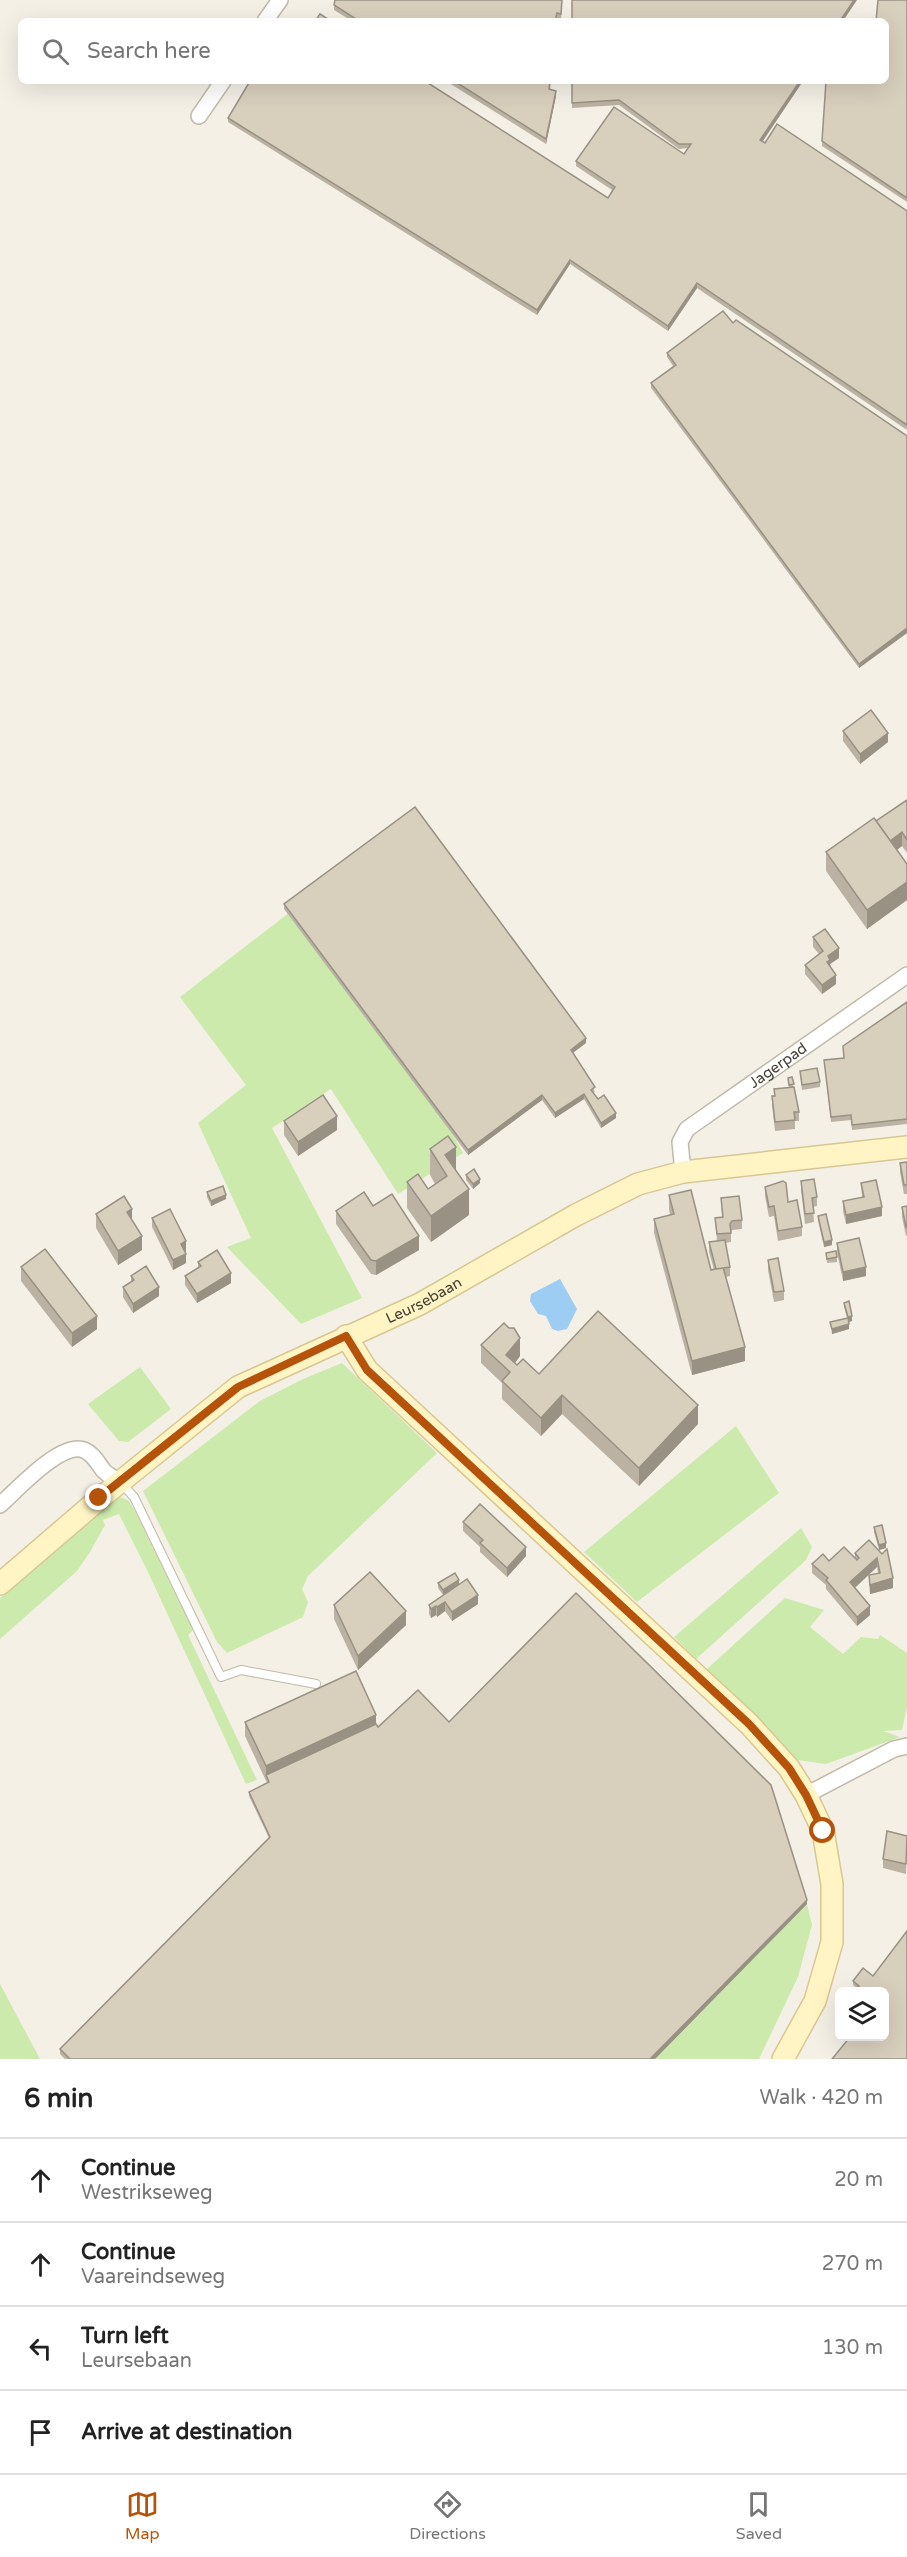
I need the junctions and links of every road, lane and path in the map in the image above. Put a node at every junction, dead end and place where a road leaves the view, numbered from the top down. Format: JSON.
{"nodes":[{"id":1,"x":280,"y":0,"type":"edge"},
{"id":2,"x":267,"y":18,"type":"edge"},
{"id":3,"x":221,"y":84,"type":"edge"},
{"id":4,"x":199,"y":116,"type":"dead end"},
{"id":5,"x":907,"y":975,"type":"edge"},
{"id":6,"x":907,"y":1148,"type":"edge"},
{"id":7,"x":683,"y":1172,"type":"junction"},
{"id":8,"x":346,"y":1336,"type":"junction"},
{"id":9,"x":119,"y":1482,"type":"junction"},
{"id":10,"x":0,"y":1505,"type":"edge"},
{"id":11,"x":0,"y":1584,"type":"edge"},
{"id":12,"x":316,"y":1684,"type":"dead end"},
{"id":13,"x":907,"y":1746,"type":"edge"},
{"id":14,"x":806,"y":1795,"type":"junction"},
{"id":15,"x":783,"y":2059,"type":"edge"}],
"edges":[{"from":1,"to":2,"type":"street"},
{"from":3,"to":4,"type":"street"},
{"from":5,"to":7,"type":"street","name":"Jagerpad"},
{"from":6,"to":7,"type":"street","name":"Leursebaan"},
{"from":7,"to":8,"type":"street","name":"Leursebaan"},
{"from":8,"to":9,"type":"street","name":"Leursebaan"},
{"from":8,"to":14,"type":"street"},
{"from":9,"to":10,"type":"street"},
{"from":9,"to":11,"type":"street","name":"Leursebaan"},
{"from":9,"to":12,"type":"lane"},
{"from":13,"to":14,"type":"street"},
{"from":14,"to":15,"type":"street"}]}
